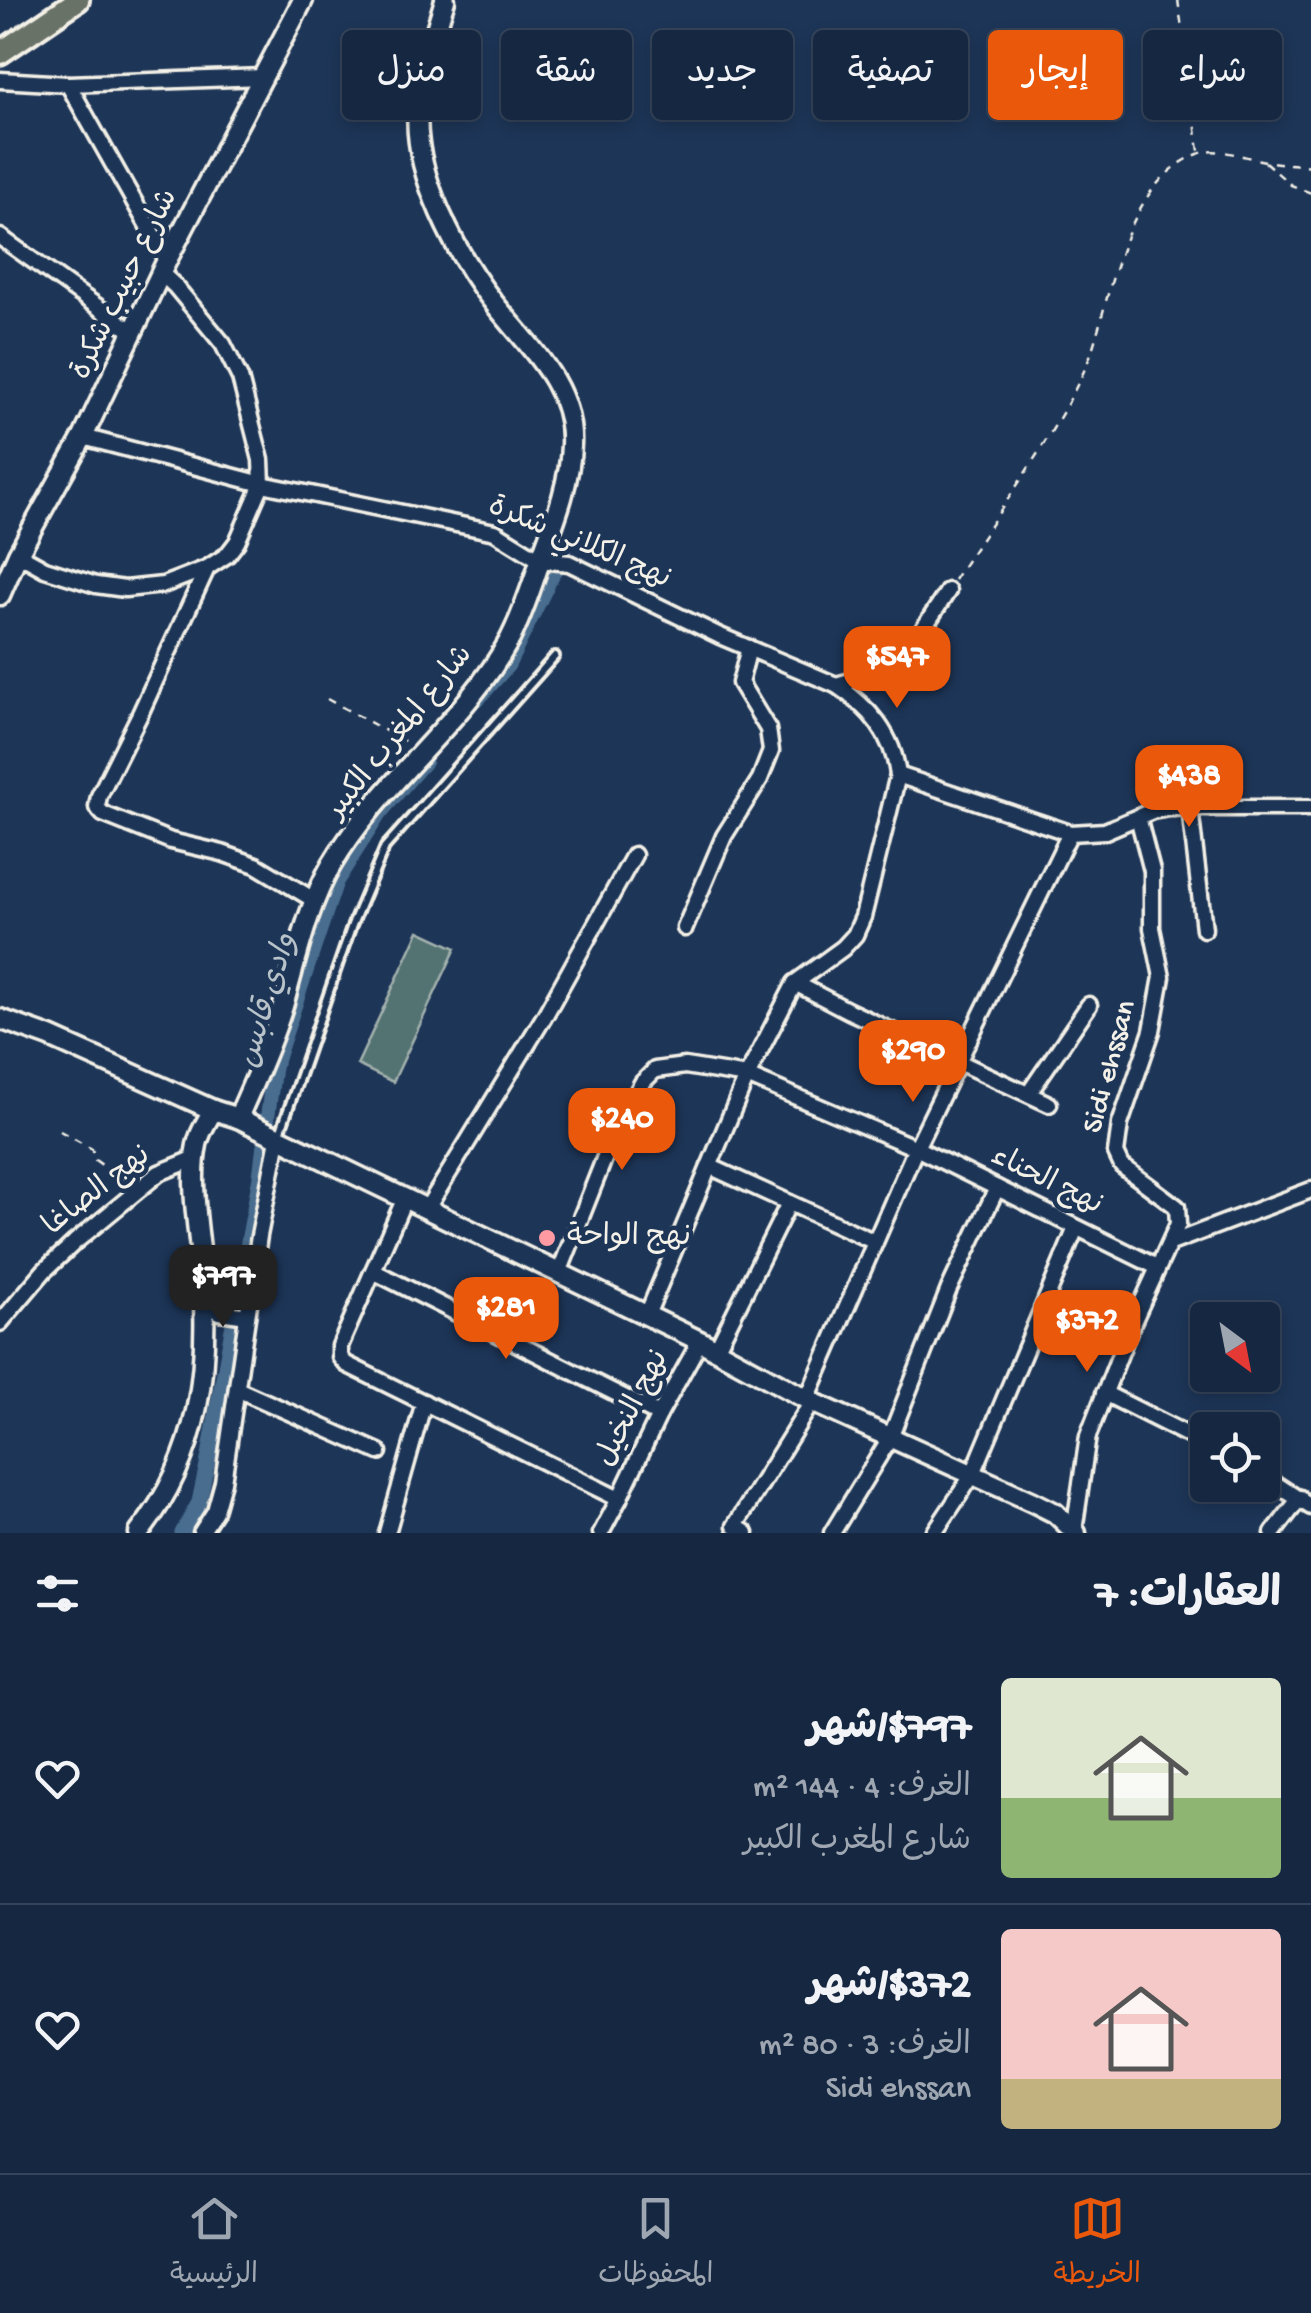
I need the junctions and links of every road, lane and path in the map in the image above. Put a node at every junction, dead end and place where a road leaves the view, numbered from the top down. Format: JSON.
{"nodes":[{"id":1,"x":78,"y":0,"type":"edge"},
{"id":2,"x":302,"y":0,"type":"edge"},
{"id":3,"x":445,"y":0,"type":"edge"},
{"id":4,"x":1178,"y":0,"type":"edge"},
{"id":5,"x":0,"y":52,"type":"edge"},
{"id":6,"x":263,"y":78,"type":"junction"},
{"id":7,"x":0,"y":80,"type":"edge"},
{"id":8,"x":68,"y":84,"type":"junction"},
{"id":9,"x":1200,"y":153,"type":"junction"},
{"id":10,"x":1264,"y":161,"type":"junction"},
{"id":11,"x":1311,"y":166,"type":"edge"},
{"id":12,"x":1311,"y":193,"type":"edge"},
{"id":13,"x":0,"y":236,"type":"edge"},
{"id":14,"x":164,"y":267,"type":"junction"},
{"id":15,"x":133,"y":332,"type":"junction"},
{"id":16,"x":82,"y":436,"type":"junction"},
{"id":17,"x":262,"y":484,"type":"junction"},
{"id":18,"x":18,"y":554,"type":"junction"},
{"id":19,"x":540,"y":560,"type":"junction"},
{"id":20,"x":207,"y":568,"type":"junction"},
{"id":21,"x":948,"y":591,"type":"joint"},
{"id":22,"x":0,"y":595,"type":"edge"},
{"id":23,"x":749,"y":648,"type":"junction"},
{"id":24,"x":555,"y":656,"type":"dead end"},
{"id":25,"x":836,"y":685,"type":"junction"},
{"id":26,"x":328,"y":700,"type":"dead end"},
{"id":27,"x":423,"y":751,"type":"junction"},
{"id":28,"x":898,"y":775,"type":"junction"},
{"id":29,"x":1190,"y":808,"type":"junction"},
{"id":30,"x":1311,"y":808,"type":"edge"},
{"id":31,"x":1138,"y":817,"type":"junction"},
{"id":32,"x":1070,"y":833,"type":"junction"},
{"id":33,"x":634,"y":855,"type":"dead end"},
{"id":34,"x":314,"y":900,"type":"junction"},
{"id":35,"x":685,"y":928,"type":"dead end"},
{"id":36,"x":1204,"y":929,"type":"dead end"},
{"id":37,"x":795,"y":983,"type":"junction"},
{"id":38,"x":1089,"y":1005,"type":"dead end"},
{"id":39,"x":0,"y":1019,"type":"edge"},
{"id":40,"x":960,"y":1061,"type":"junction"},
{"id":41,"x":746,"y":1076,"type":"junction"},
{"id":42,"x":1029,"y":1092,"type":"junction"},
{"id":43,"x":1049,"y":1104,"type":"dead end"},
{"id":44,"x":213,"y":1110,"type":"junction"},
{"id":45,"x":238,"y":1118,"type":"junction"},
{"id":46,"x":60,"y":1131,"type":"dead end"},
{"id":47,"x":278,"y":1139,"type":"junction"},
{"id":48,"x":916,"y":1148,"type":"junction"},
{"id":49,"x":196,"y":1158,"type":"junction"},
{"id":50,"x":709,"y":1166,"type":"junction"},
{"id":51,"x":998,"y":1188,"type":"junction"},
{"id":52,"x":137,"y":1190,"type":"junction"},
{"id":53,"x":1311,"y":1190,"type":"edge"},
{"id":54,"x":404,"y":1200,"type":"junction"},
{"id":55,"x":790,"y":1203,"type":"junction"},
{"id":56,"x":426,"y":1210,"type":"junction"},
{"id":57,"x":1076,"y":1228,"type":"junction"},
{"id":58,"x":875,"y":1242,"type":"junction"},
{"id":59,"x":1171,"y":1243,"type":"junction"},
{"id":60,"x":1158,"y":1267,"type":"junction"},
{"id":61,"x":373,"y":1272,"type":"junction"},
{"id":62,"x":558,"y":1272,"type":"junction"},
{"id":63,"x":204,"y":1304,"type":"junction"},
{"id":64,"x":647,"y":1315,"type":"junction"},
{"id":65,"x":247,"y":1316,"type":"junction"},
{"id":66,"x":0,"y":1323,"type":"edge"},
{"id":67,"x":708,"y":1345,"type":"junction"},
{"id":68,"x":236,"y":1389,"type":"junction"},
{"id":69,"x":1104,"y":1392,"type":"junction"},
{"id":70,"x":809,"y":1400,"type":"junction"},
{"id":71,"x":424,"y":1402,"type":"junction"},
{"id":72,"x":659,"y":1415,"type":"junction"},
{"id":73,"x":1190,"y":1436,"type":"edge"},
{"id":74,"x":890,"y":1438,"type":"junction"},
{"id":75,"x":379,"y":1452,"type":"dead end"},
{"id":76,"x":972,"y":1476,"type":"junction"},
{"id":77,"x":1280,"y":1486,"type":"edge"},
{"id":78,"x":618,"y":1499,"type":"junction"},
{"id":79,"x":1306,"y":1502,"type":"edge"},
{"id":80,"x":735,"y":1531,"type":"edge"},
{"id":81,"x":1075,"y":1532,"type":"edge"},
{"id":82,"x":139,"y":1533,"type":"edge"},
{"id":83,"x":201,"y":1533,"type":"edge"},
{"id":84,"x":386,"y":1533,"type":"edge"},
{"id":85,"x":602,"y":1533,"type":"edge"},
{"id":86,"x":832,"y":1533,"type":"edge"},
{"id":87,"x":934,"y":1533,"type":"edge"},
{"id":88,"x":1273,"y":1533,"type":"edge"}],
"edges":[{"from":1,"to":5,"type":"main road"},
{"from":2,"to":6,"type":"street","name":"شارع حبيب شكرة"},
{"from":3,"to":19,"type":"street","name":"شارع المغرب الكبير"},
{"from":4,"to":9,"type":"path"},
{"from":6,"to":8,"type":"street"},
{"from":6,"to":14,"type":"street","name":"شارع حبيب شكرة"},
{"from":7,"to":8,"type":"street"},
{"from":8,"to":14,"type":"street"},
{"from":9,"to":10,"type":"path"},
{"from":9,"to":21,"type":"path"},
{"from":10,"to":11,"type":"path"},
{"from":10,"to":12,"type":"path"},
{"from":13,"to":15,"type":"street"},
{"from":14,"to":15,"type":"street","name":"شارع حبيب شكرة"},
{"from":14,"to":17,"type":"street"},
{"from":15,"to":16,"type":"street","name":"شارع حبيب شكرة"},
{"from":16,"to":17,"type":"street","name":"نهج الكلاني شكرة"},
{"from":16,"to":18,"type":"street","name":"شارع حبيب شكرة"},
{"from":17,"to":19,"type":"street","name":"نهج الكلاني شكرة"},
{"from":17,"to":20,"type":"street"},
{"from":18,"to":20,"type":"street"},
{"from":18,"to":22,"type":"street","name":"شارع حبيب شكرة"},
{"from":19,"to":23,"type":"street","name":"نهج الكلاني شكرة"},
{"from":19,"to":27,"type":"street","name":"شارع المغرب الكبير"},
{"from":20,"to":34,"type":"street"},
{"from":21,"to":25,"type":"street"},
{"from":23,"to":25,"type":"street","name":"نهج الكلاني شكرة"},
{"from":23,"to":35,"type":"street"},
{"from":24,"to":47,"type":"lane"},
{"from":25,"to":28,"type":"street","name":"نهج الكلاني شكرة"},
{"from":26,"to":27,"type":"path"},
{"from":27,"to":34,"type":"street","name":"شارع المغرب الكبير"},
{"from":28,"to":32,"type":"street"},
{"from":28,"to":37,"type":"street"},
{"from":29,"to":30,"type":"street"},
{"from":29,"to":31,"type":"street"},
{"from":29,"to":36,"type":"street"},
{"from":31,"to":32,"type":"street"},
{"from":31,"to":59,"type":"street","name":"Sidi ehssan"},
{"from":32,"to":40,"type":"street"},
{"from":33,"to":56,"type":"street"},
{"from":34,"to":45,"type":"street","name":"شارع المغرب الكبير"},
{"from":37,"to":40,"type":"street"},
{"from":37,"to":41,"type":"street"},
{"from":38,"to":42,"type":"street"},
{"from":39,"to":44,"type":"street"},
{"from":40,"to":42,"type":"street"},
{"from":40,"to":48,"type":"street"},
{"from":41,"to":48,"type":"street","name":"نهج الحناء"},
{"from":41,"to":50,"type":"street"},
{"from":41,"to":62,"type":"street","name":"نهج الحناء"},
{"from":42,"to":43,"type":"street"},
{"from":44,"to":45,"type":"street"},
{"from":44,"to":49,"type":"street"},
{"from":45,"to":47,"type":"street"},
{"from":46,"to":52,"type":"path"},
{"from":47,"to":54,"type":"street"},
{"from":47,"to":65,"type":"street"},
{"from":48,"to":51,"type":"street","name":"نهج الحناء"},
{"from":48,"to":58,"type":"street"},
{"from":49,"to":52,"type":"street","name":"نهج الصاغا"},
{"from":49,"to":63,"type":"street"},
{"from":50,"to":55,"type":"street"},
{"from":50,"to":64,"type":"street"},
{"from":51,"to":57,"type":"street","name":"نهج الحناء"},
{"from":51,"to":74,"type":"street"},
{"from":52,"to":66,"type":"street","name":"نهج الصاغا"},
{"from":53,"to":59,"type":"street"},
{"from":54,"to":56,"type":"street"},
{"from":54,"to":61,"type":"street"},
{"from":55,"to":58,"type":"street"},
{"from":55,"to":67,"type":"street","name":"نهج النخيل"},
{"from":56,"to":62,"type":"street"},
{"from":57,"to":60,"type":"street","name":"نهج الحناء"},
{"from":57,"to":76,"type":"street"},
{"from":58,"to":70,"type":"street"},
{"from":59,"to":60,"type":"street"},
{"from":60,"to":69,"type":"street"},
{"from":61,"to":71,"type":"street","name":"نهج النخيل"},
{"from":61,"to":72,"type":"street"},
{"from":62,"to":64,"type":"street"},
{"from":63,"to":65,"type":"street"},
{"from":63,"to":82,"type":"street"},
{"from":64,"to":67,"type":"street"},
{"from":65,"to":68,"type":"street"},
{"from":67,"to":70,"type":"street"},
{"from":67,"to":72,"type":"street","name":"نهج النخيل"},
{"from":68,"to":75,"type":"street"},
{"from":68,"to":83,"type":"street"},
{"from":69,"to":73,"type":"street"},
{"from":69,"to":81,"type":"street"},
{"from":70,"to":74,"type":"street"},
{"from":70,"to":80,"type":"street"},
{"from":71,"to":78,"type":"street","name":"نهج النخيل"},
{"from":71,"to":84,"type":"street"},
{"from":72,"to":78,"type":"street","name":"نهج النخيل"},
{"from":74,"to":76,"type":"street"},
{"from":74,"to":86,"type":"street"},
{"from":76,"to":81,"type":"street"},
{"from":76,"to":87,"type":"street"},
{"from":77,"to":79,"type":"street"},
{"from":78,"to":85,"type":"street"},
{"from":79,"to":88,"type":"street"}]}
